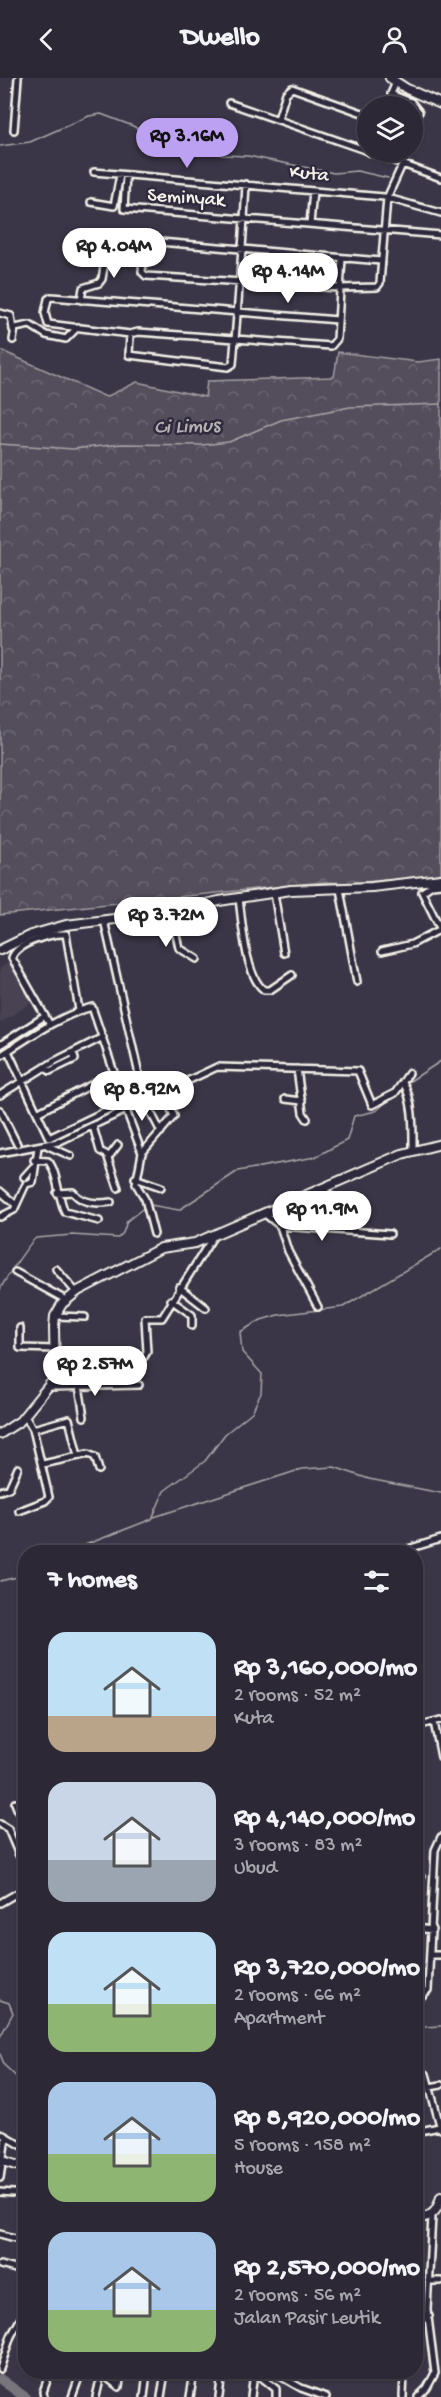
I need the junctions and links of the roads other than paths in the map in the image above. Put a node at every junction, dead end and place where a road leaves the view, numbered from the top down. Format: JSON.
{"nodes":[{"id":1,"x":18,"y":78,"type":"edge"},
{"id":2,"x":393,"y":79,"type":"edge"},
{"id":3,"x":395,"y":96,"type":"edge"},
{"id":4,"x":229,"y":103,"type":"dead end"},
{"id":5,"x":441,"y":104,"type":"edge"},
{"id":6,"x":357,"y":111,"type":"edge"},
{"id":7,"x":278,"y":119,"type":"junction"},
{"id":8,"x":14,"y":130,"type":"dead end"},
{"id":9,"x":357,"y":147,"type":"edge"},
{"id":10,"x":397,"y":162,"type":"edge"},
{"id":11,"x":402,"y":164,"type":"junction"},
{"id":12,"x":94,"y":172,"type":"dead end"},
{"id":13,"x":123,"y":176,"type":"junction"},
{"id":14,"x":441,"y":178,"type":"edge"},
{"id":15,"x":246,"y":184,"type":"junction"},
{"id":16,"x":313,"y":191,"type":"junction"},
{"id":17,"x":387,"y":198,"type":"junction"},
{"id":18,"x":91,"y":202,"type":"dead end"},
{"id":19,"x":441,"y":213,"type":"edge"},
{"id":20,"x":243,"y":218,"type":"junction"},
{"id":21,"x":310,"y":224,"type":"junction"},
{"id":22,"x":383,"y":230,"type":"junction"},
{"id":23,"x":441,"y":235,"type":"edge"},
{"id":24,"x":108,"y":243,"type":"dead end"},
{"id":25,"x":241,"y":249,"type":"junction"},
{"id":26,"x":342,"y":258,"type":"junction"},
{"id":27,"x":381,"y":261,"type":"junction"},
{"id":28,"x":238,"y":281,"type":"junction"},
{"id":29,"x":339,"y":288,"type":"junction"},
{"id":30,"x":81,"y":300,"type":"junction"},
{"id":31,"x":237,"y":312,"type":"junction"},
{"id":32,"x":0,"y":313,"type":"edge"},
{"id":33,"x":338,"y":320,"type":"junction"},
{"id":34,"x":78,"y":327,"type":"junction"},
{"id":35,"x":13,"y":330,"type":"junction"},
{"id":36,"x":130,"y":334,"type":"junction"},
{"id":37,"x":13,"y":340,"type":"dead end"},
{"id":38,"x":235,"y":340,"type":"junction"},
{"id":39,"x":441,"y":879,"type":"edge"},
{"id":40,"x":441,"y":884,"type":"edge"},
{"id":41,"x":340,"y":889,"type":"junction"},
{"id":42,"x":274,"y":893,"type":"junction"},
{"id":43,"x":239,"y":898,"type":"junction"},
{"id":44,"x":171,"y":912,"type":"junction"},
{"id":45,"x":104,"y":920,"type":"junction"},
{"id":46,"x":441,"y":929,"type":"edge"},
{"id":47,"x":0,"y":950,"type":"edge"},
{"id":48,"x":382,"y":951,"type":"dead end"},
{"id":49,"x":284,"y":953,"type":"dead end"},
{"id":50,"x":196,"y":960,"type":"dead end"},
{"id":51,"x":292,"y":975,"type":"dead end"},
{"id":52,"x":357,"y":982,"type":"dead end"},
{"id":53,"x":79,"y":1010,"type":"junction"},
{"id":54,"x":42,"y":1018,"type":"dead end"},
{"id":55,"x":50,"y":1025,"type":"junction"},
{"id":56,"x":103,"y":1037,"type":"junction"},
{"id":57,"x":0,"y":1045,"type":"edge"},
{"id":58,"x":8,"y":1051,"type":"junction"},
{"id":59,"x":0,"y":1056,"type":"edge"},
{"id":60,"x":297,"y":1069,"type":"junction"},
{"id":61,"x":114,"y":1073,"type":"junction"},
{"id":62,"x":409,"y":1073,"type":"dead end"},
{"id":63,"x":22,"y":1082,"type":"junction"},
{"id":64,"x":403,"y":1082,"type":"junction"},
{"id":65,"x":164,"y":1092,"type":"junction"},
{"id":66,"x":0,"y":1095,"type":"edge"},
{"id":67,"x":285,"y":1099,"type":"dead end"},
{"id":68,"x":145,"y":1101,"type":"junction"},
{"id":69,"x":302,"y":1101,"type":"junction"},
{"id":70,"x":0,"y":1110,"type":"edge"},
{"id":71,"x":126,"y":1110,"type":"junction"},
{"id":72,"x":37,"y":1113,"type":"junction"},
{"id":73,"x":307,"y":1119,"type":"dead end"},
{"id":74,"x":93,"y":1126,"type":"junction"},
{"id":75,"x":160,"y":1132,"type":"junction"},
{"id":76,"x":17,"y":1144,"type":"dead end"},
{"id":77,"x":441,"y":1144,"type":"edge"},
{"id":78,"x":118,"y":1145,"type":"dead end"},
{"id":79,"x":48,"y":1146,"type":"junction"},
{"id":80,"x":38,"y":1147,"type":"junction"},
{"id":81,"x":413,"y":1150,"type":"junction"},
{"id":82,"x":0,"y":1153,"type":"edge"},
{"id":83,"x":142,"y":1153,"type":"junction"},
{"id":84,"x":71,"y":1156,"type":"dead end"},
{"id":85,"x":109,"y":1156,"type":"junction"},
{"id":86,"x":34,"y":1163,"type":"junction"},
{"id":87,"x":24,"y":1177,"type":"dead end"},
{"id":88,"x":135,"y":1178,"type":"junction"},
{"id":89,"x":161,"y":1187,"type":"dead end"},
{"id":90,"x":118,"y":1188,"type":"dead end"},
{"id":91,"x":323,"y":1189,"type":"junction"},
{"id":92,"x":0,"y":1191,"type":"edge"},
{"id":93,"x":57,"y":1193,"type":"junction"},
{"id":94,"x":359,"y":1198,"type":"dead end"},
{"id":95,"x":111,"y":1202,"type":"dead end"},
{"id":96,"x":16,"y":1205,"type":"junction"},
{"id":97,"x":265,"y":1214,"type":"junction"},
{"id":98,"x":0,"y":1217,"type":"edge"},
{"id":99,"x":99,"y":1221,"type":"dead end"},
{"id":100,"x":280,"y":1226,"type":"junction"},
{"id":101,"x":153,"y":1234,"type":"dead end"},
{"id":102,"x":214,"y":1234,"type":"junction"},
{"id":103,"x":390,"y":1234,"type":"dead end"},
{"id":104,"x":56,"y":1269,"type":"dead end"},
{"id":105,"x":15,"y":1272,"type":"dead end"},
{"id":106,"x":179,"y":1287,"type":"junction"},
{"id":107,"x":76,"y":1292,"type":"junction"},
{"id":108,"x":66,"y":1300,"type":"junction"},
{"id":109,"x":171,"y":1300,"type":"junction"},
{"id":110,"x":318,"y":1307,"type":"dead end"},
{"id":111,"x":206,"y":1308,"type":"dead end"},
{"id":112,"x":55,"y":1316,"type":"junction"},
{"id":113,"x":85,"y":1317,"type":"dead end"},
{"id":114,"x":192,"y":1326,"type":"dead end"},
{"id":115,"x":20,"y":1328,"type":"dead end"},
{"id":116,"x":54,"y":1349,"type":"junction"},
{"id":117,"x":56,"y":1361,"type":"junction"},
{"id":118,"x":139,"y":1385,"type":"dead end"},
{"id":119,"x":79,"y":1386,"type":"junction"},
{"id":120,"x":50,"y":1387,"type":"junction"},
{"id":121,"x":25,"y":1416,"type":"junction"},
{"id":122,"x":84,"y":1417,"type":"dead end"},
{"id":123,"x":33,"y":1429,"type":"junction"},
{"id":124,"x":0,"y":1434,"type":"edge"},
{"id":125,"x":78,"y":1456,"type":"junction"},
{"id":126,"x":43,"y":1464,"type":"junction"},
{"id":127,"x":18,"y":1468,"type":"dead end"},
{"id":128,"x":99,"y":1470,"type":"dead end"},
{"id":129,"x":0,"y":1491,"type":"edge"},
{"id":130,"x":19,"y":1511,"type":"dead end"},
{"id":131,"x":441,"y":1539,"type":"edge"},
{"id":132,"x":421,"y":1545,"type":"edge"},
{"id":133,"x":441,"y":1720,"type":"edge"},
{"id":134,"x":434,"y":1722,"type":"junction"},
{"id":135,"x":423,"y":1724,"type":"edge"},
{"id":136,"x":441,"y":1756,"type":"edge"},
{"id":137,"x":15,"y":1803,"type":"dead end"},
{"id":138,"x":18,"y":1810,"type":"edge"},
{"id":139,"x":0,"y":1824,"type":"edge"},
{"id":140,"x":441,"y":1837,"type":"edge"},
{"id":141,"x":18,"y":1851,"type":"edge"},
{"id":142,"x":18,"y":1893,"type":"edge"},
{"id":143,"x":0,"y":1903,"type":"edge"},
{"id":144,"x":423,"y":1929,"type":"edge"},
{"id":145,"x":432,"y":1930,"type":"junction"},
{"id":146,"x":430,"y":1955,"type":"junction"},
{"id":147,"x":441,"y":1955,"type":"edge"},
{"id":148,"x":423,"y":1995,"type":"edge"},
{"id":149,"x":426,"y":2074,"type":"dead end"},
{"id":150,"x":441,"y":2085,"type":"edge"},
{"id":151,"x":430,"y":2087,"type":"junction"},
{"id":152,"x":440,"y":2128,"type":"edge"},
{"id":153,"x":423,"y":2131,"type":"edge"},
{"id":154,"x":0,"y":2133,"type":"edge"},
{"id":155,"x":6,"y":2137,"type":"junction"},
{"id":156,"x":18,"y":2144,"type":"edge"},
{"id":157,"x":1,"y":2160,"type":"edge"},
{"id":158,"x":18,"y":2165,"type":"edge"},
{"id":159,"x":0,"y":2178,"type":"edge"},
{"id":160,"x":0,"y":2192,"type":"edge"},
{"id":161,"x":18,"y":2193,"type":"edge"},
{"id":162,"x":441,"y":2197,"type":"edge"},
{"id":163,"x":437,"y":2212,"type":"edge"},
{"id":164,"x":0,"y":2234,"type":"edge"},
{"id":165,"x":18,"y":2239,"type":"edge"},
{"id":166,"x":0,"y":2265,"type":"edge"},
{"id":167,"x":18,"y":2270,"type":"edge"},
{"id":168,"x":428,"y":2281,"type":"junction"},
{"id":169,"x":441,"y":2281,"type":"edge"},
{"id":170,"x":429,"y":2316,"type":"junction"},
{"id":171,"x":423,"y":2319,"type":"edge"},
{"id":172,"x":18,"y":2322,"type":"edge"},
{"id":173,"x":0,"y":2369,"type":"edge"},
{"id":174,"x":48,"y":2379,"type":"edge"},
{"id":175,"x":78,"y":2379,"type":"edge"},
{"id":176,"x":109,"y":2379,"type":"edge"},
{"id":177,"x":120,"y":2379,"type":"edge"},
{"id":178,"x":146,"y":2379,"type":"edge"},
{"id":179,"x":164,"y":2379,"type":"edge"},
{"id":180,"x":193,"y":2379,"type":"edge"},
{"id":181,"x":221,"y":2379,"type":"edge"},
{"id":182,"x":254,"y":2379,"type":"edge"},
{"id":183,"x":264,"y":2379,"type":"edge"},
{"id":184,"x":285,"y":2379,"type":"edge"},
{"id":185,"x":404,"y":2379,"type":"edge"},
{"id":186,"x":99,"y":2384,"type":"dead end"},
{"id":187,"x":44,"y":2397,"type":"edge"},
{"id":188,"x":72,"y":2397,"type":"edge"},
{"id":189,"x":96,"y":2397,"type":"edge"},
{"id":190,"x":144,"y":2397,"type":"edge"},
{"id":191,"x":161,"y":2397,"type":"edge"},
{"id":192,"x":190,"y":2397,"type":"edge"},
{"id":193,"x":219,"y":2397,"type":"edge"},
{"id":194,"x":251,"y":2397,"type":"edge"},
{"id":195,"x":276,"y":2397,"type":"edge"},
{"id":196,"x":326,"y":2397,"type":"edge"},
{"id":197,"x":403,"y":2397,"type":"edge"},
{"id":198,"x":418,"y":2397,"type":"edge"}],
"edges":[{"from":1,"to":8,"type":"street"},
{"from":2,"to":3,"type":"street"},
{"from":2,"to":5,"type":"street"},
{"from":4,"to":7,"type":"street"},
{"from":6,"to":7,"type":"street"},
{"from":7,"to":9,"type":"street"},
{"from":10,"to":11,"type":"street"},
{"from":11,"to":14,"type":"street"},
{"from":11,"to":17,"type":"street"},
{"from":12,"to":13,"type":"street","name":"Kuta"},
{"from":13,"to":15,"type":"street","name":"Kuta"},
{"from":13,"to":18,"type":"street"},
{"from":13,"to":20,"type":"street","name":"Seminyak"},
{"from":15,"to":16,"type":"street","name":"Kuta"},
{"from":15,"to":20,"type":"street"},
{"from":16,"to":17,"type":"street","name":"Kuta"},
{"from":16,"to":21,"type":"street"},
{"from":17,"to":19,"type":"street","name":"Kuta"},
{"from":17,"to":22,"type":"street"},
{"from":20,"to":21,"type":"street"},
{"from":20,"to":25,"type":"street"},
{"from":21,"to":22,"type":"street"},
{"from":22,"to":23,"type":"street"},
{"from":22,"to":27,"type":"street"},
{"from":24,"to":30,"type":"street"},
{"from":25,"to":26,"type":"street"},
{"from":25,"to":28,"type":"street"},
{"from":25,"to":28,"type":"street"},
{"from":26,"to":27,"type":"street"},
{"from":26,"to":29,"type":"street"},
{"from":27,"to":29,"type":"street"},
{"from":28,"to":29,"type":"street"},
{"from":28,"to":31,"type":"street"},
{"from":29,"to":33,"type":"street"},
{"from":30,"to":31,"type":"street"},
{"from":30,"to":34,"type":"street"},
{"from":31,"to":33,"type":"street"},
{"from":31,"to":38,"type":"street"},
{"from":32,"to":35,"type":"street"},
{"from":33,"to":38,"type":"street"},
{"from":34,"to":35,"type":"street"},
{"from":34,"to":36,"type":"street"},
{"from":35,"to":37,"type":"street"},
{"from":36,"to":38,"type":"street"},
{"from":36,"to":38,"type":"street"},
{"from":39,"to":41,"type":"street"},
{"from":40,"to":46,"type":"street"},
{"from":41,"to":42,"type":"street"},
{"from":41,"to":52,"type":"street"},
{"from":42,"to":43,"type":"street"},
{"from":42,"to":49,"type":"street"},
{"from":43,"to":44,"type":"street"},
{"from":43,"to":51,"type":"street"},
{"from":44,"to":45,"type":"street"},
{"from":44,"to":50,"type":"street"},
{"from":45,"to":47,"type":"street"},
{"from":45,"to":68,"type":"street"},
{"from":46,"to":48,"type":"street"},
{"from":53,"to":55,"type":"street"},
{"from":53,"to":55,"type":"street"},
{"from":53,"to":56,"type":"street"},
{"from":54,"to":57,"type":"street"},
{"from":55,"to":58,"type":"street"},
{"from":56,"to":61,"type":"street"},
{"from":56,"to":63,"type":"street"},
{"from":58,"to":59,"type":"street"},
{"from":58,"to":63,"type":"street"},
{"from":60,"to":64,"type":"street"},
{"from":60,"to":65,"type":"street"},
{"from":60,"to":69,"type":"street"},
{"from":61,"to":72,"type":"street"},
{"from":61,"to":72,"type":"street"},
{"from":62,"to":64,"type":"street"},
{"from":63,"to":66,"type":"street"},
{"from":63,"to":72,"type":"street"},
{"from":64,"to":81,"type":"street"},
{"from":65,"to":68,"type":"street"},
{"from":65,"to":75,"type":"street"},
{"from":67,"to":69,"type":"street"},
{"from":68,"to":71,"type":"street"},
{"from":68,"to":75,"type":"street"},
{"from":69,"to":73,"type":"street"},
{"from":70,"to":76,"type":"street"},
{"from":71,"to":74,"type":"street"},
{"from":71,"to":83,"type":"street"},
{"from":74,"to":79,"type":"street"},
{"from":74,"to":85,"type":"street"},
{"from":75,"to":83,"type":"street"},
{"from":77,"to":81,"type":"street"},
{"from":78,"to":85,"type":"street"},
{"from":79,"to":80,"type":"street"},
{"from":79,"to":84,"type":"street"},
{"from":80,"to":82,"type":"street"},
{"from":80,"to":86,"type":"street"},
{"from":81,"to":91,"type":"street"},
{"from":83,"to":88,"type":"street"},
{"from":85,"to":90,"type":"street"},
{"from":86,"to":87,"type":"street"},
{"from":86,"to":93,"type":"street"},
{"from":86,"to":96,"type":"street"},
{"from":88,"to":89,"type":"street"},
{"from":88,"to":101,"type":"street"},
{"from":91,"to":94,"type":"street"},
{"from":91,"to":97,"type":"street"},
{"from":92,"to":96,"type":"street"},
{"from":93,"to":95,"type":"street"},
{"from":93,"to":99,"type":"street"},
{"from":96,"to":98,"type":"street"},
{"from":97,"to":100,"type":"street"},
{"from":97,"to":102,"type":"street"},
{"from":100,"to":103,"type":"street"},
{"from":100,"to":110,"type":"street"},
{"from":102,"to":106,"type":"street"},
{"from":102,"to":107,"type":"street"},
{"from":104,"to":107,"type":"street"},
{"from":105,"to":108,"type":"street"},
{"from":106,"to":109,"type":"street"},
{"from":106,"to":111,"type":"street"},
{"from":107,"to":108,"type":"street"},
{"from":108,"to":112,"type":"street"},
{"from":109,"to":114,"type":"street"},
{"from":109,"to":117,"type":"street"},
{"from":112,"to":113,"type":"street"},
{"from":112,"to":116,"type":"street"},
{"from":115,"to":116,"type":"street"},
{"from":116,"to":117,"type":"street"},
{"from":117,"to":120,"type":"street"},
{"from":118,"to":119,"type":"street"},
{"from":119,"to":120,"type":"street"},
{"from":119,"to":122,"type":"street"},
{"from":120,"to":121,"type":"street"},
{"from":121,"to":123,"type":"street"},
{"from":121,"to":124,"type":"street"},
{"from":123,"to":125,"type":"street"},
{"from":123,"to":126,"type":"street"},
{"from":125,"to":126,"type":"street"},
{"from":125,"to":128,"type":"street"},
{"from":126,"to":130,"type":"street"},
{"from":127,"to":129,"type":"street"},
{"from":131,"to":132,"type":"street"},
{"from":133,"to":134,"type":"street"},
{"from":134,"to":135,"type":"street"},
{"from":134,"to":136,"type":"street"},
{"from":137,"to":138,"type":"street"},
{"from":139,"to":141,"type":"street"},
{"from":140,"to":145,"type":"street"},
{"from":142,"to":143,"type":"street"},
{"from":144,"to":145,"type":"street"},
{"from":145,"to":146,"type":"street"},
{"from":146,"to":147,"type":"street"},
{"from":146,"to":148,"type":"street"},
{"from":149,"to":151,"type":"street"},
{"from":150,"to":151,"type":"street"},
{"from":151,"to":152,"type":"street"},
{"from":152,"to":153,"type":"street"},
{"from":154,"to":155,"type":"street"},
{"from":155,"to":156,"type":"street"},
{"from":155,"to":157,"type":"street"},
{"from":157,"to":158,"type":"street"},
{"from":157,"to":159,"type":"street"},
{"from":160,"to":161,"type":"street"},
{"from":162,"to":163,"type":"street"},
{"from":163,"to":168,"type":"street"},
{"from":164,"to":165,"type":"street"},
{"from":166,"to":167,"type":"street"},
{"from":168,"to":169,"type":"street"},
{"from":168,"to":170,"type":"street"},
{"from":170,"to":171,"type":"street"},
{"from":170,"to":198,"type":"street"},
{"from":172,"to":173,"type":"street"},
{"from":174,"to":187,"type":"street"},
{"from":175,"to":188,"type":"street"},
{"from":176,"to":177,"type":"street"},
{"from":178,"to":190,"type":"street"},
{"from":179,"to":191,"type":"street"},
{"from":180,"to":192,"type":"street"},
{"from":181,"to":193,"type":"street"},
{"from":182,"to":194,"type":"street"},
{"from":183,"to":195,"type":"street"},
{"from":184,"to":196,"type":"street"},
{"from":185,"to":197,"type":"street"},
{"from":186,"to":189,"type":"street"}]}
